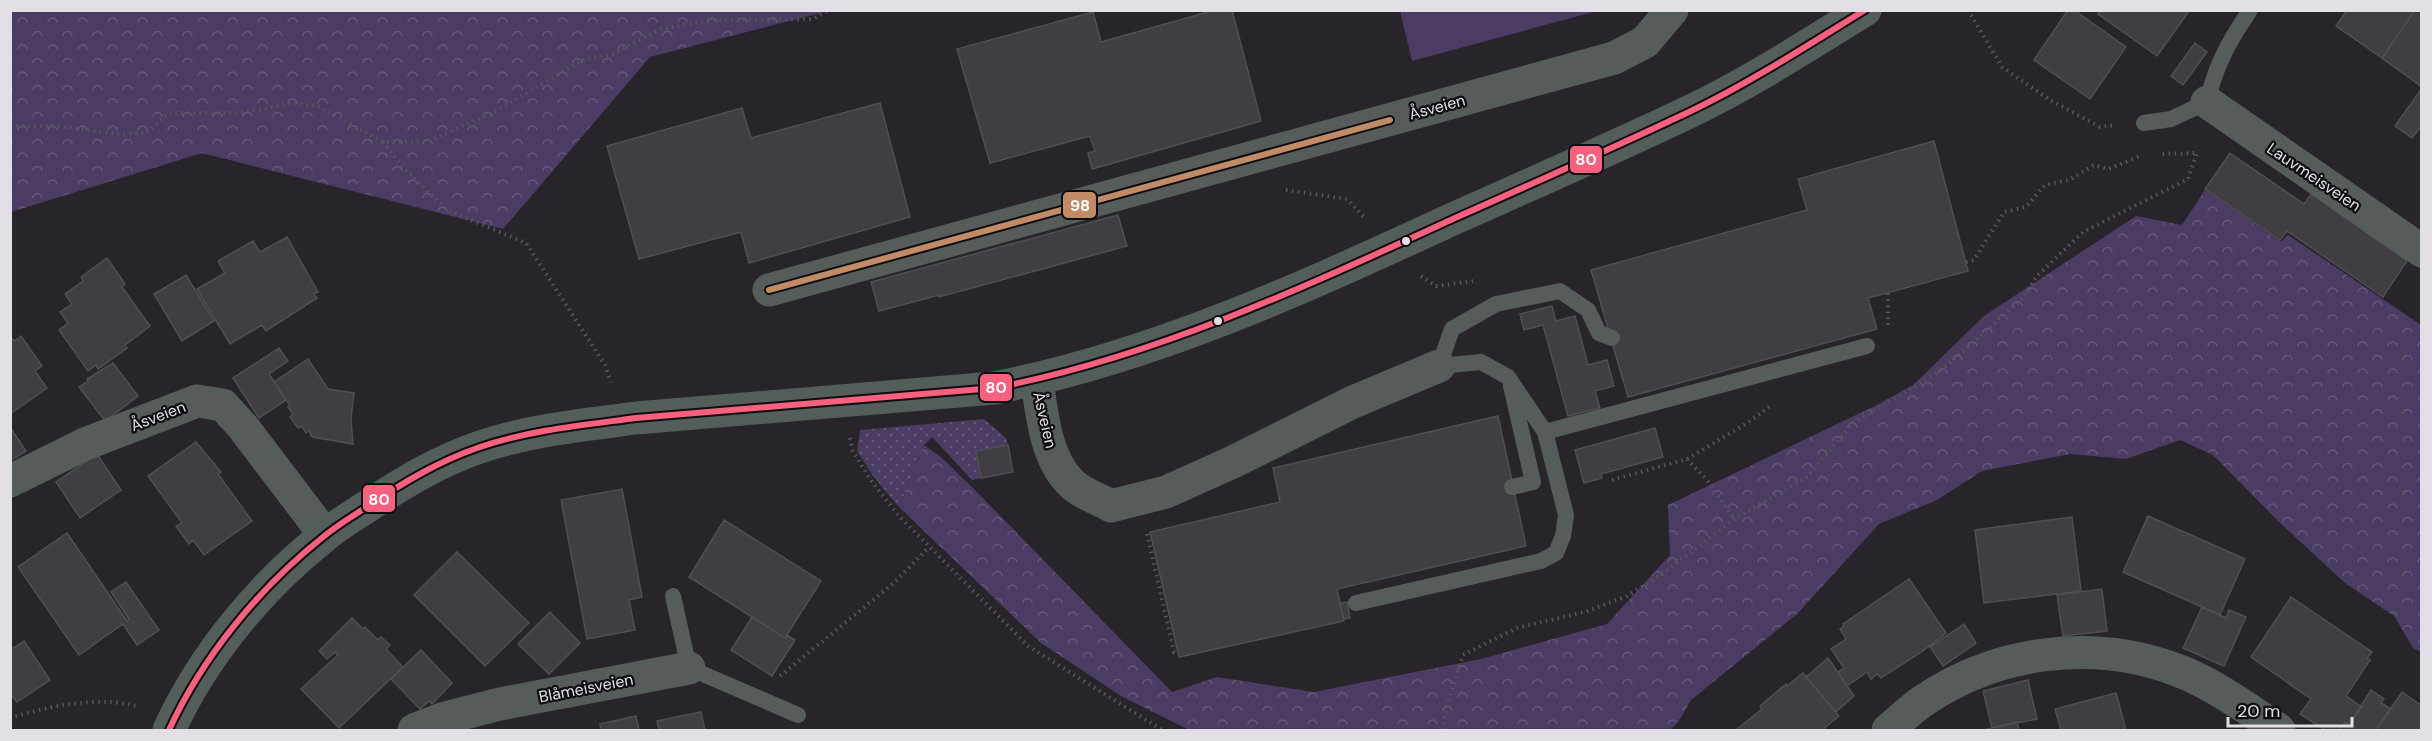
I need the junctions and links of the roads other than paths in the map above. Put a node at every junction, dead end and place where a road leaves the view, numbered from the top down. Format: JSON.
{"nodes":[{"id":1,"x":1672,"y":10,"type":"edge"},
{"id":2,"x":1865,"y":10,"type":"edge"},
{"id":3,"x":2249,"y":12,"type":"dead end"},
{"id":4,"x":2207,"y":102,"type":"junction"},
{"id":5,"x":2144,"y":123,"type":"road end"},
{"id":6,"x":2421,"y":250,"type":"edge"},
{"id":7,"x":769,"y":290,"type":"dead end"},
{"id":8,"x":1612,"y":338,"type":"dead end"},
{"id":9,"x":1866,"y":346,"type":"dead end"},
{"id":10,"x":1439,"y":366,"type":"junction"},
{"id":11,"x":1508,"y":377,"type":"junction"},
{"id":12,"x":1037,"y":380,"type":"junction"},
{"id":13,"x":1545,"y":432,"type":"junction"},
{"id":14,"x":10,"y":481,"type":"edge"},
{"id":15,"x":1512,"y":488,"type":"dead end"},
{"id":16,"x":324,"y":535,"type":"junction"},
{"id":17,"x":673,"y":596,"type":"dead end"},
{"id":18,"x":1356,"y":603,"type":"dead end"},
{"id":19,"x":689,"y":668,"type":"junction"},
{"id":20,"x":798,"y":715,"type":"dead end"},
{"id":21,"x":159,"y":720,"type":"edge"},
{"id":22,"x":414,"y":730,"type":"edge"},
{"id":23,"x":1888,"y":730,"type":"edge"},
{"id":24,"x":2279,"y":730,"type":"edge"}],
"edges":[{"from":1,"to":7,"type":"street","name":"Åsveien"},
{"from":2,"to":12,"type":"street","name":"Åsveien"},
{"from":3,"to":4,"type":"lane"},
{"from":4,"to":5,"type":"lane"},
{"from":4,"to":6,"type":"street","name":"Lauvmeisveien"},
{"from":8,"to":10,"type":"lane"},
{"from":9,"to":13,"type":"lane"},
{"from":10,"to":11,"type":"lane"},
{"from":10,"to":12,"type":"street","name":"Åsveien"},
{"from":11,"to":13,"type":"lane"},
{"from":11,"to":15,"type":"lane"},
{"from":12,"to":16,"type":"street","name":"Åsveien"},
{"from":13,"to":18,"type":"lane"},
{"from":14,"to":16,"type":"street","name":"Åsveien"},
{"from":16,"to":21,"type":"street","name":"Åsveien"},
{"from":17,"to":19,"type":"lane"},
{"from":19,"to":20,"type":"lane"},
{"from":19,"to":22,"type":"street","name":"Blåmeisveien"},
{"from":23,"to":24,"type":"street"}]}
